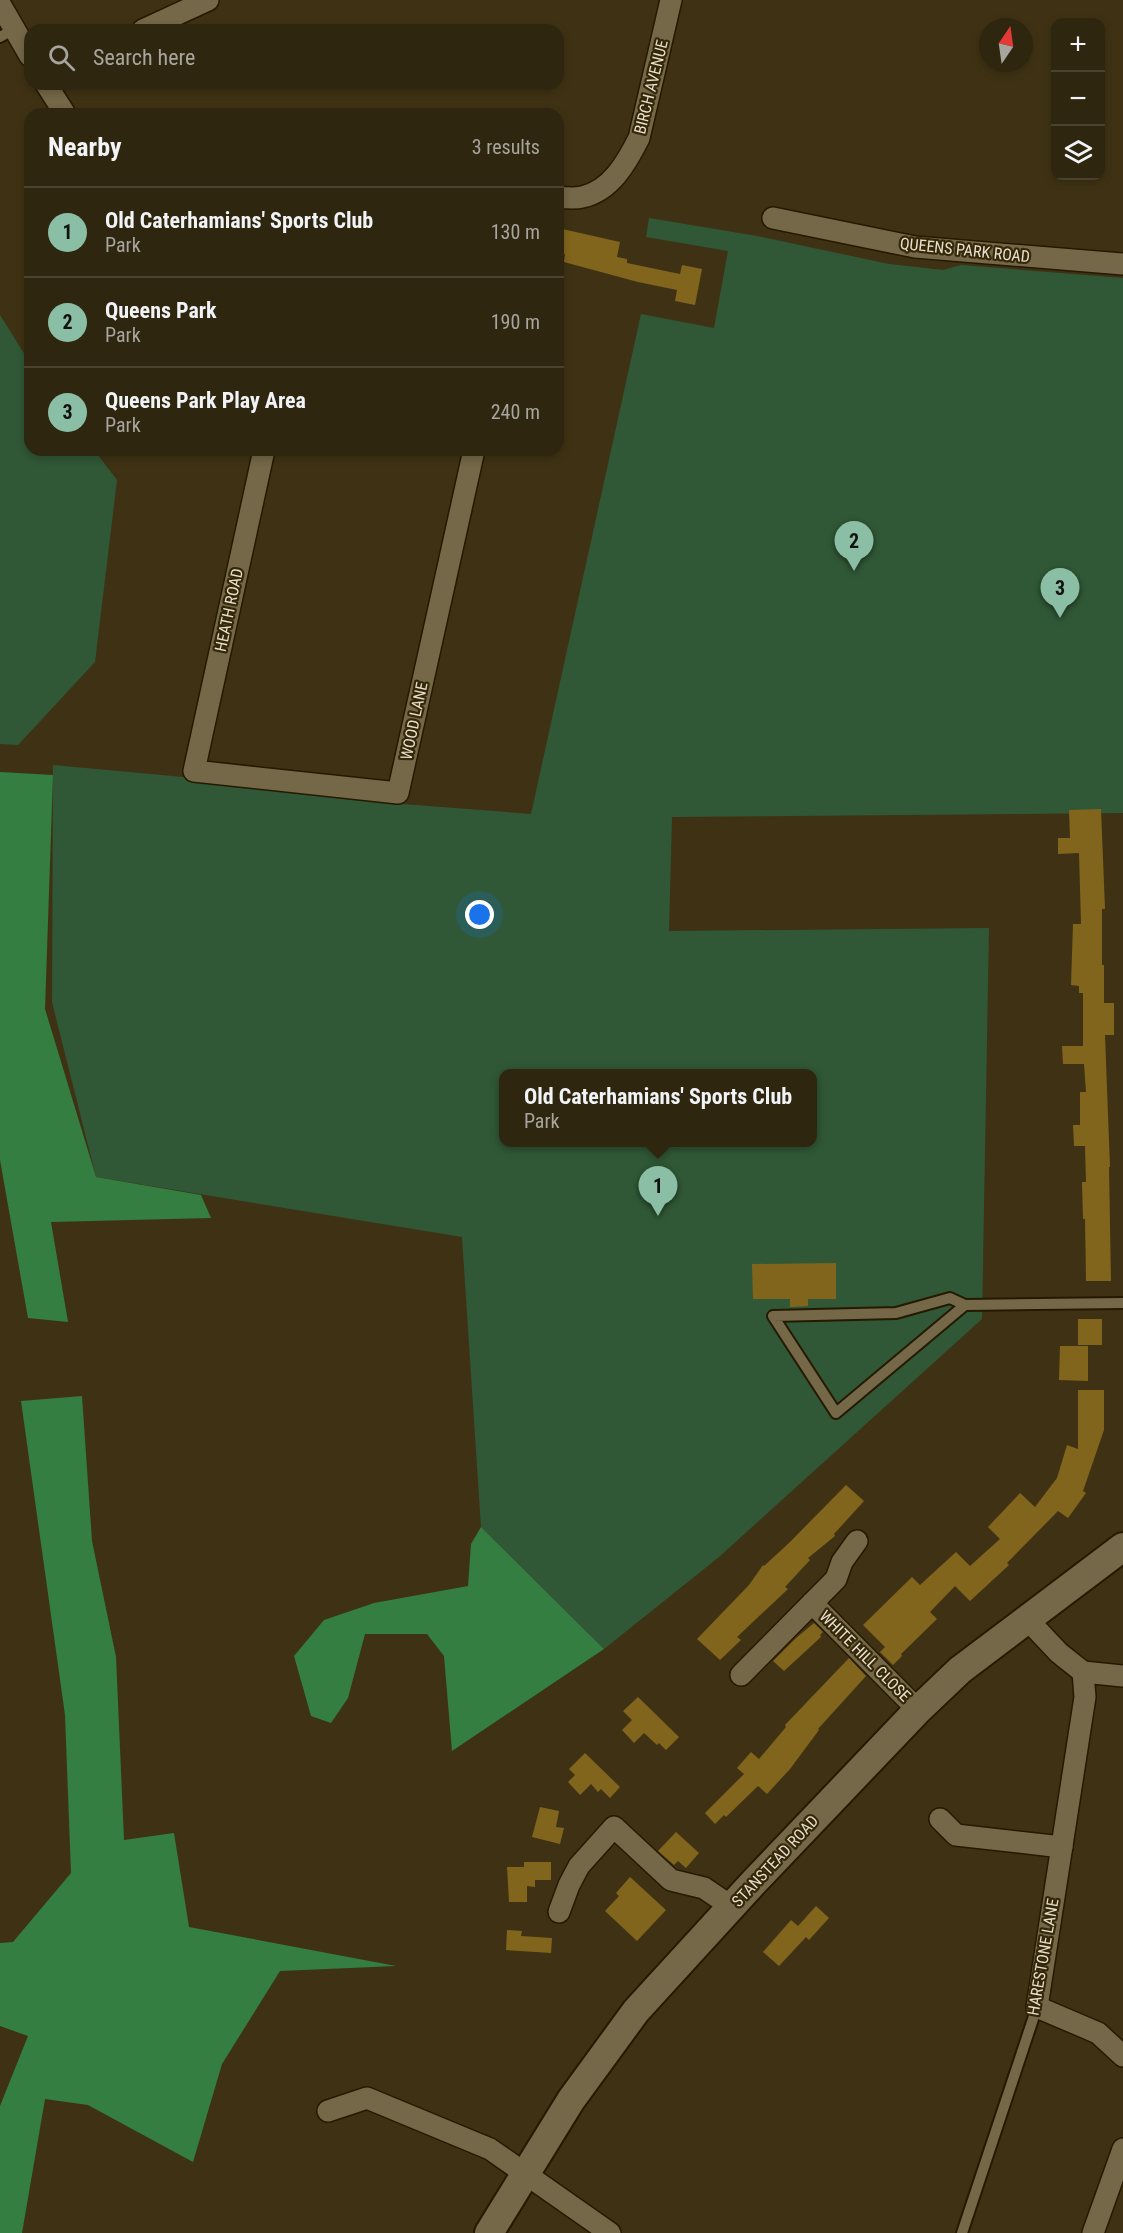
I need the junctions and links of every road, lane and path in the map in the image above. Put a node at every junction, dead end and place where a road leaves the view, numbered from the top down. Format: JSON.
{"nodes":[{"id":1,"x":208,"y":0,"type":"edge"},
{"id":2,"x":671,"y":0,"type":"edge"},
{"id":3,"x":0,"y":4,"type":"edge"},
{"id":4,"x":156,"y":24,"type":"edge"},
{"id":5,"x":7,"y":33,"type":"edge"},
{"id":6,"x":24,"y":50,"type":"edge"},
{"id":7,"x":50,"y":90,"type":"edge"},
{"id":8,"x":60,"y":108,"type":"edge"},
{"id":9,"x":564,"y":198,"type":"edge"},
{"id":10,"x":773,"y":218,"type":"dead end"},
{"id":11,"x":1123,"y":264,"type":"edge"},
{"id":12,"x":263,"y":456,"type":"edge"},
{"id":13,"x":473,"y":456,"type":"edge"},
{"id":14,"x":194,"y":771,"type":"joint"},
{"id":15,"x":1123,"y":1303,"type":"edge"},
{"id":16,"x":965,"y":1305,"type":"junction"},
{"id":17,"x":857,"y":1541,"type":"dead end"},
{"id":18,"x":1123,"y":1547,"type":"edge"},
{"id":19,"x":812,"y":1603,"type":"junction"},
{"id":20,"x":1027,"y":1619,"type":"junction"},
{"id":21,"x":1083,"y":1672,"type":"junction"},
{"id":22,"x":741,"y":1675,"type":"dead end"},
{"id":23,"x":1123,"y":1676,"type":"edge"},
{"id":24,"x":918,"y":1710,"type":"junction"},
{"id":25,"x":940,"y":1819,"type":"dead end"},
{"id":26,"x":1062,"y":1847,"type":"junction"},
{"id":27,"x":732,"y":1907,"type":"junction"},
{"id":28,"x":559,"y":1912,"type":"dead end"},
{"id":29,"x":1037,"y":2007,"type":"junction"},
{"id":30,"x":1123,"y":2056,"type":"edge"},
{"id":31,"x":328,"y":2111,"type":"dead end"},
{"id":32,"x":1122,"y":2152,"type":"edge"},
{"id":33,"x":525,"y":2174,"type":"junction"},
{"id":34,"x":489,"y":2233,"type":"edge"},
{"id":35,"x":609,"y":2233,"type":"edge"},
{"id":36,"x":962,"y":2233,"type":"edge"},
{"id":37,"x":1093,"y":2233,"type":"edge"}],
"edges":[{"from":1,"to":4,"type":"street"},
{"from":2,"to":9,"type":"street","name":"BIRCH AVENUE"},
{"from":3,"to":5,"type":"street"},
{"from":5,"to":6,"type":"street"},
{"from":7,"to":8,"type":"street"},
{"from":10,"to":11,"type":"street","name":"QUEENS PARK ROAD"},
{"from":12,"to":14,"type":"street","name":"HEATH ROAD"},
{"from":13,"to":14,"type":"street","name":"WOOD LANE"},
{"from":15,"to":16,"type":"lane"},
{"from":16,"to":16,"type":"lane"},
{"from":17,"to":19,"type":"street","name":"WHITE HILL CLOSE"},
{"from":18,"to":20,"type":"street","name":"STANSTEAD ROAD"},
{"from":19,"to":22,"type":"street","name":"WHITE HILL CLOSE"},
{"from":19,"to":24,"type":"street","name":"WHITE HILL CLOSE"},
{"from":20,"to":21,"type":"street"},
{"from":20,"to":24,"type":"street","name":"STANSTEAD ROAD"},
{"from":21,"to":23,"type":"street"},
{"from":21,"to":26,"type":"street","name":"HARESTONE LANE"},
{"from":24,"to":27,"type":"street","name":"STANSTEAD ROAD"},
{"from":25,"to":26,"type":"street"},
{"from":26,"to":29,"type":"street","name":"HARESTONE LANE"},
{"from":27,"to":28,"type":"street"},
{"from":27,"to":33,"type":"street","name":"STANSTEAD ROAD"},
{"from":29,"to":30,"type":"street"},
{"from":29,"to":36,"type":"lane","name":"HARESTONE LANE"},
{"from":31,"to":33,"type":"street"},
{"from":32,"to":37,"type":"street"},
{"from":33,"to":34,"type":"street","name":"STANSTEAD ROAD"},
{"from":33,"to":35,"type":"street"}]}
